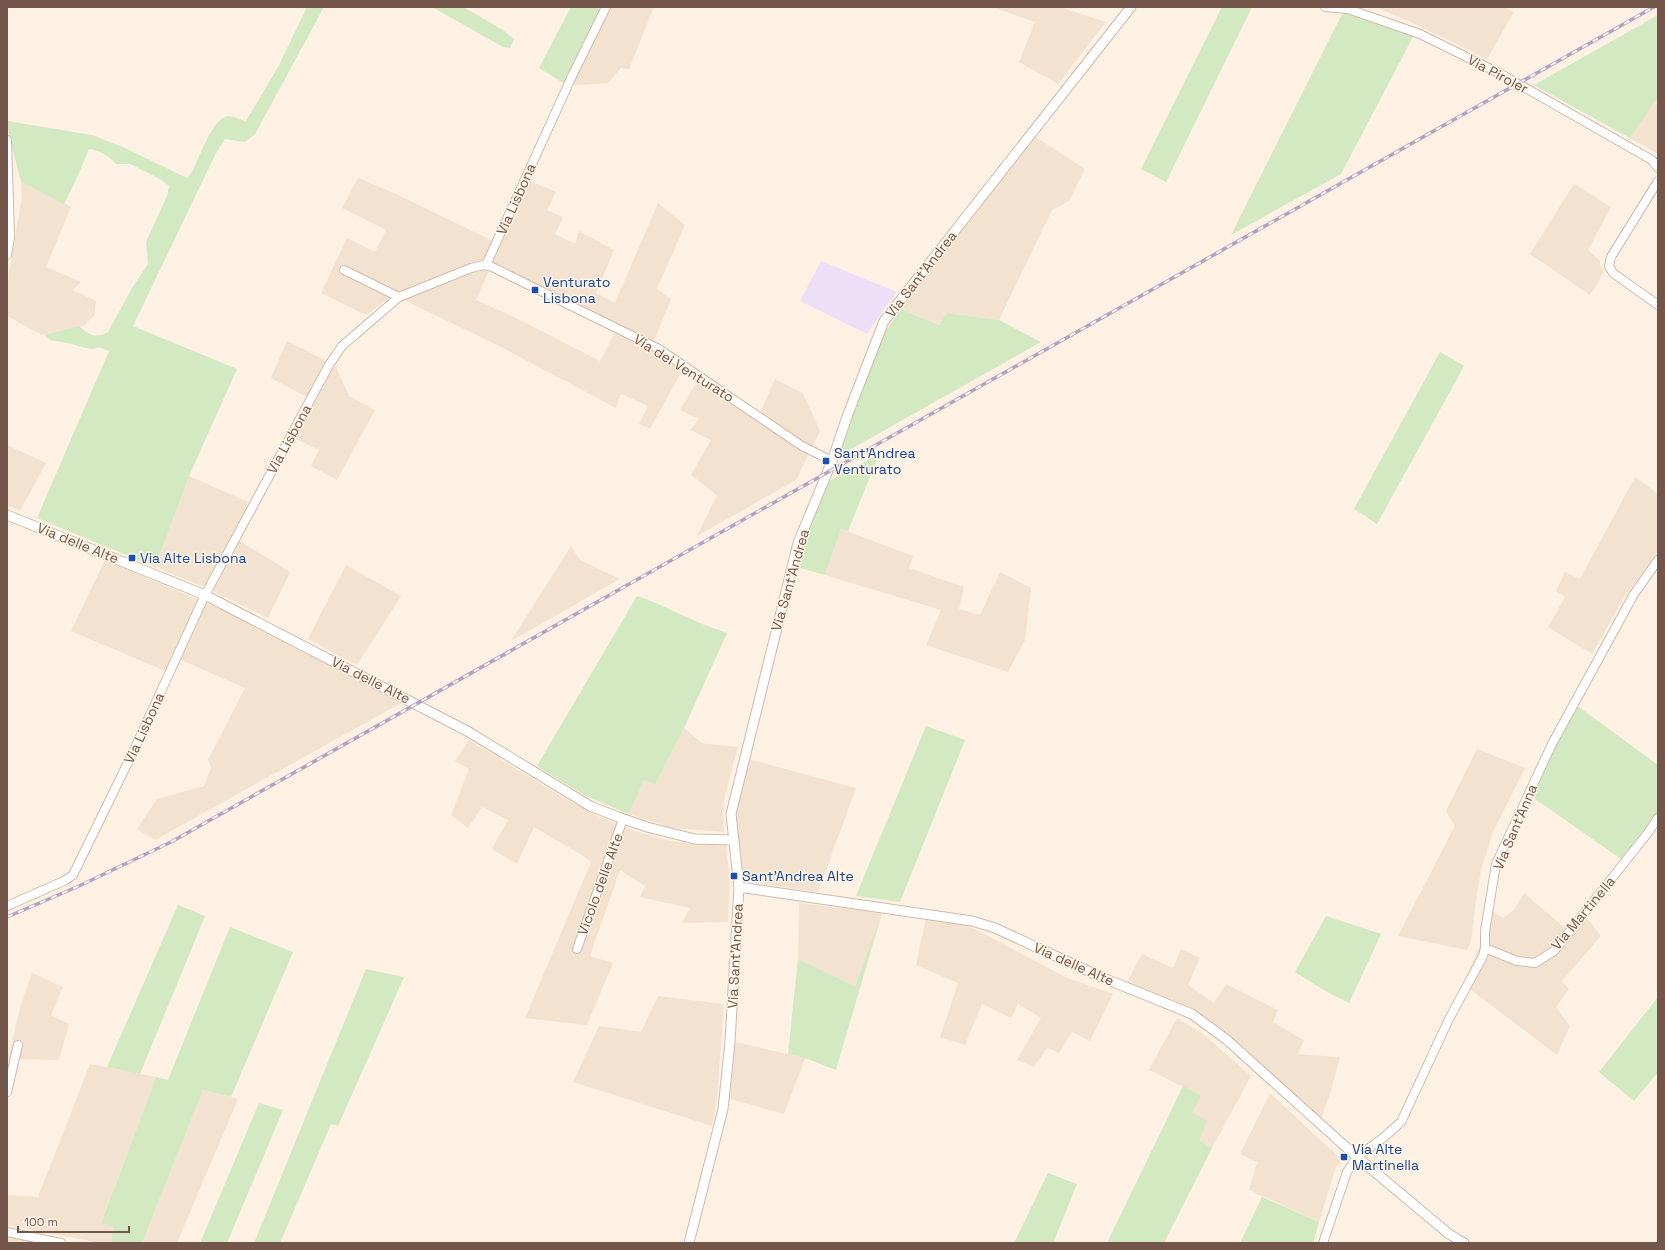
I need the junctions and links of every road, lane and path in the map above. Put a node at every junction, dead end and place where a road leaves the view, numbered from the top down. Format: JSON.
{"nodes":[{"id":1,"x":606,"y":7,"type":"edge"},
{"id":2,"x":1131,"y":7,"type":"edge"},
{"id":3,"x":1325,"y":7,"type":"edge"},
{"id":4,"x":7,"y":140,"type":"edge"},
{"id":5,"x":1658,"y":168,"type":"edge"},
{"id":6,"x":1658,"y":181,"type":"edge"},
{"id":7,"x":7,"y":255,"type":"edge"},
{"id":8,"x":486,"y":265,"type":"junction"},
{"id":9,"x":344,"y":270,"type":"dead end"},
{"id":10,"x":399,"y":297,"type":"junction"},
{"id":11,"x":1658,"y":305,"type":"edge"},
{"id":12,"x":832,"y":461,"type":"junction"},
{"id":13,"x":7,"y":515,"type":"edge"},
{"id":14,"x":1658,"y":560,"type":"edge"},
{"id":15,"x":206,"y":595,"type":"junction"},
{"id":16,"x":1658,"y":818,"type":"edge"},
{"id":17,"x":623,"y":819,"type":"junction"},
{"id":18,"x":733,"y":840,"type":"junction"},
{"id":19,"x":739,"y":887,"type":"junction"},
{"id":20,"x":7,"y":906,"type":"edge"},
{"id":21,"x":1485,"y":948,"type":"junction"},
{"id":22,"x":577,"y":949,"type":"dead end"},
{"id":23,"x":18,"y":1045,"type":"dead end"},
{"id":24,"x":7,"y":1092,"type":"edge"},
{"id":25,"x":1357,"y":1157,"type":"junction"},
{"id":26,"x":7,"y":1232,"type":"edge"},
{"id":27,"x":61,"y":1243,"type":"edge"},
{"id":28,"x":689,"y":1243,"type":"edge"},
{"id":29,"x":1323,"y":1243,"type":"edge"},
{"id":30,"x":1464,"y":1243,"type":"edge"}],
"edges":[{"from":1,"to":8,"type":"street","name":"Via Lisbona"},
{"from":2,"to":12,"type":"street","name":"Via Sant'Andrea"},
{"from":3,"to":5,"type":"street","name":"Via Piroler"},
{"from":4,"to":7,"type":"street"},
{"from":6,"to":11,"type":"street"},
{"from":8,"to":10,"type":"street","name":"Via Lisbona"},
{"from":8,"to":12,"type":"street","name":"Via dei Venturato"},
{"from":9,"to":10,"type":"street"},
{"from":10,"to":15,"type":"street","name":"Via Lisbona"},
{"from":12,"to":18,"type":"street","name":"Via Sant'Andrea"},
{"from":13,"to":15,"type":"street","name":"Via delle Alte"},
{"from":14,"to":21,"type":"street","name":"Via Sant'Anna"},
{"from":15,"to":17,"type":"street","name":"Via delle Alte"},
{"from":15,"to":20,"type":"street","name":"Via Lisbona"},
{"from":16,"to":21,"type":"street","name":"Via Martinella"},
{"from":17,"to":18,"type":"street","name":"Via delle Alte"},
{"from":17,"to":22,"type":"street","name":"Vicolo delle Alte"},
{"from":18,"to":19,"type":"street","name":"Via Sant'Andrea"},
{"from":19,"to":25,"type":"street","name":"Via delle Alte"},
{"from":19,"to":28,"type":"street","name":"Via Sant'Andrea"},
{"from":21,"to":25,"type":"street","name":"Via Sant'Anna"},
{"from":23,"to":24,"type":"street"},
{"from":25,"to":29,"type":"street"},
{"from":25,"to":30,"type":"street","name":"Via delle Alte"},
{"from":26,"to":27,"type":"street"}]}
